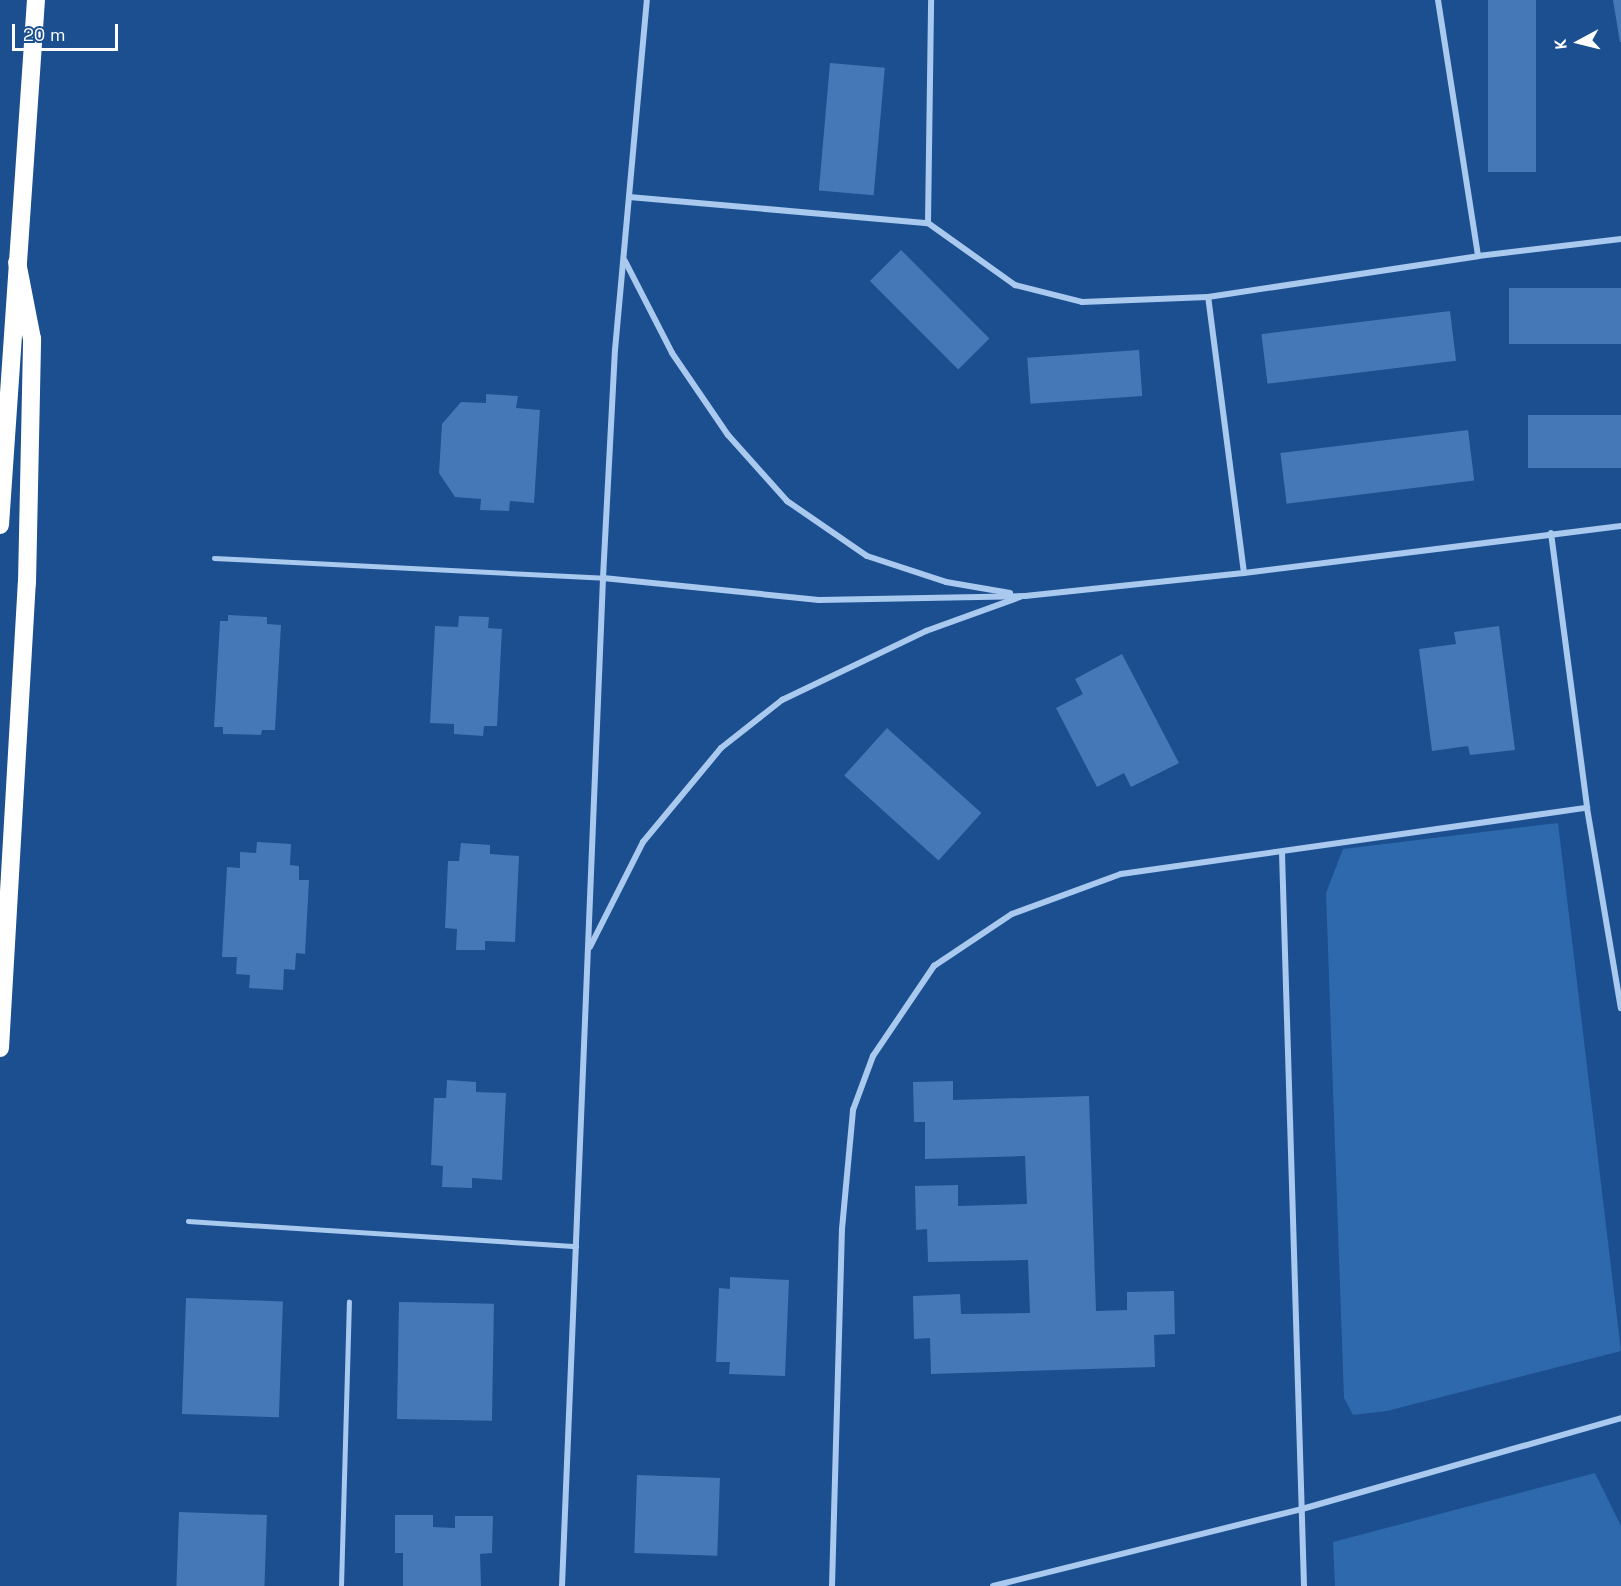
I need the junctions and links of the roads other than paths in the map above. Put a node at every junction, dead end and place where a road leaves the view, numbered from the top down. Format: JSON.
{"nodes":[{"id":1,"x":36,"y":0,"type":"edge"},
{"id":2,"x":647,"y":0,"type":"edge"},
{"id":3,"x":931,"y":0,"type":"edge"},
{"id":4,"x":1438,"y":0,"type":"edge"},
{"id":5,"x":629,"y":197,"type":"junction"},
{"id":6,"x":928,"y":223,"type":"junction"},
{"id":7,"x":1621,"y":239,"type":"edge"},
{"id":8,"x":1478,"y":256,"type":"junction"},
{"id":9,"x":624,"y":259,"type":"junction"},
{"id":10,"x":17,"y":262,"type":"junction"},
{"id":11,"x":1208,"y":297,"type":"junction"},
{"id":12,"x":0,"y":525,"type":"edge"},
{"id":13,"x":1621,"y":526,"type":"edge"},
{"id":14,"x":1551,"y":533,"type":"junction"},
{"id":15,"x":214,"y":558,"type":"dead end"},
{"id":16,"x":1244,"y":573,"type":"junction"},
{"id":17,"x":603,"y":578,"type":"junction"},
{"id":18,"x":1025,"y":596,"type":"junction"},
{"id":19,"x":1587,"y":808,"type":"junction"},
{"id":20,"x":1282,"y":853,"type":"junction"},
{"id":21,"x":588,"y":951,"type":"junction"},
{"id":22,"x":1620,"y":982,"type":"edge"},
{"id":23,"x":1621,"y":1008,"type":"edge"},
{"id":24,"x":0,"y":1048,"type":"edge"},
{"id":25,"x":189,"y":1221,"type":"dead end"},
{"id":26,"x":576,"y":1246,"type":"junction"},
{"id":27,"x":349,"y":1302,"type":"dead end"},
{"id":28,"x":1621,"y":1418,"type":"edge"},
{"id":29,"x":1302,"y":1509,"type":"junction"},
{"id":30,"x":341,"y":1586,"type":"edge"},
{"id":31,"x":562,"y":1586,"type":"edge"},
{"id":32,"x":832,"y":1586,"type":"edge"},
{"id":33,"x":993,"y":1586,"type":"edge"},
{"id":34,"x":1304,"y":1586,"type":"edge"}],
"edges":[{"from":1,"to":10,"type":"highway"},
{"from":2,"to":5,"type":"street"},
{"from":3,"to":6,"type":"street"},
{"from":4,"to":8,"type":"street"},
{"from":5,"to":6,"type":"street"},
{"from":5,"to":9,"type":"street"},
{"from":6,"to":11,"type":"street"},
{"from":7,"to":8,"type":"street"},
{"from":8,"to":11,"type":"street"},
{"from":9,"to":17,"type":"street"},
{"from":9,"to":18,"type":"street"},
{"from":10,"to":12,"type":"highway"},
{"from":10,"to":24,"type":"highway"},
{"from":11,"to":16,"type":"street"},
{"from":13,"to":14,"type":"street"},
{"from":14,"to":16,"type":"street"},
{"from":14,"to":19,"type":"street"},
{"from":15,"to":17,"type":"lane"},
{"from":16,"to":18,"type":"street"},
{"from":17,"to":18,"type":"street"},
{"from":17,"to":21,"type":"street"},
{"from":18,"to":21,"type":"street"},
{"from":19,"to":20,"type":"street"},
{"from":19,"to":22,"type":"street"},
{"from":20,"to":29,"type":"street"},
{"from":20,"to":32,"type":"street"},
{"from":21,"to":26,"type":"street"},
{"from":22,"to":23,"type":"street"},
{"from":25,"to":26,"type":"lane"},
{"from":26,"to":31,"type":"street"},
{"from":27,"to":30,"type":"lane"},
{"from":28,"to":29,"type":"street"},
{"from":29,"to":33,"type":"street"},
{"from":29,"to":34,"type":"street"}]}
